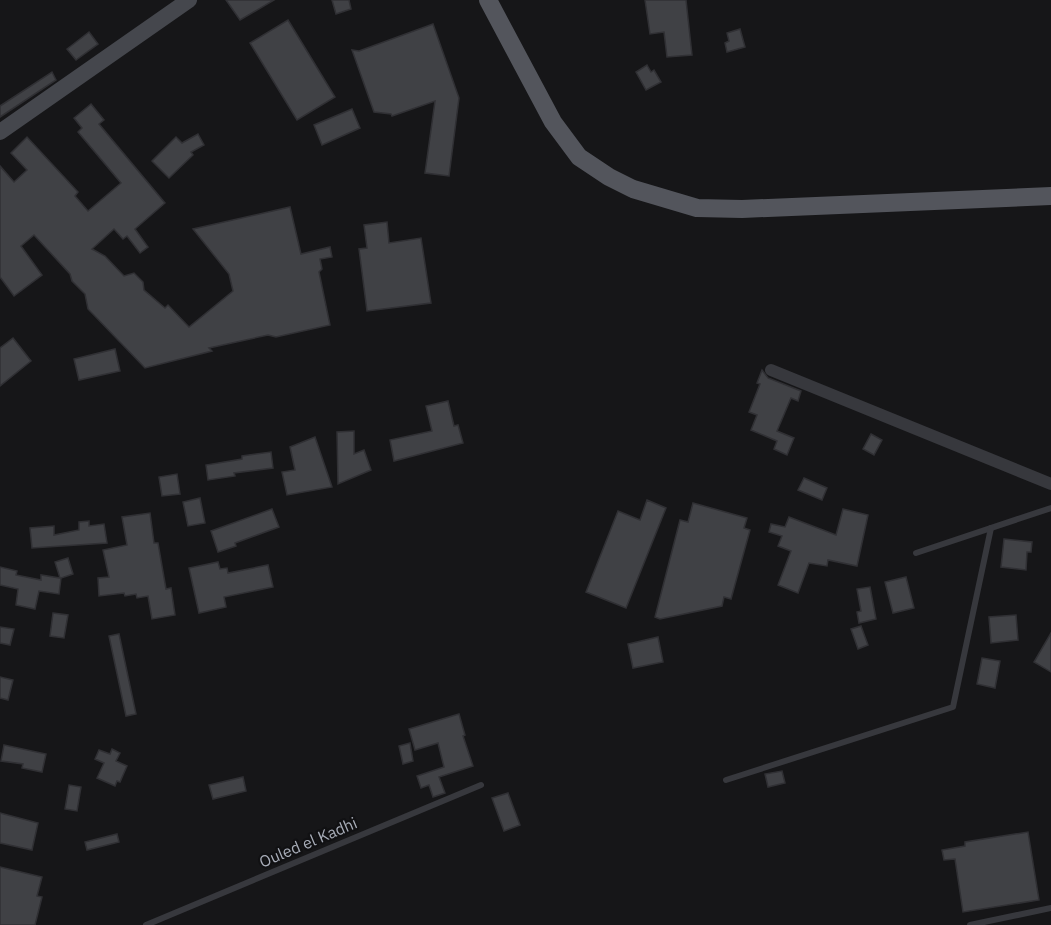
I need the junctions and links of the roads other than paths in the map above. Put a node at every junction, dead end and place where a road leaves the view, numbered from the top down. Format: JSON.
{"nodes":[{"id":1,"x":189,"y":0,"type":"edge"},
{"id":2,"x":488,"y":0,"type":"edge"},
{"id":3,"x":0,"y":132,"type":"edge"},
{"id":4,"x":1051,"y":196,"type":"edge"},
{"id":5,"x":771,"y":370,"type":"dead end"},
{"id":6,"x":1051,"y":484,"type":"edge"},
{"id":7,"x":1051,"y":508,"type":"edge"},
{"id":8,"x":991,"y":528,"type":"junction"},
{"id":9,"x":916,"y":553,"type":"dead end"},
{"id":10,"x":726,"y":780,"type":"dead end"},
{"id":11,"x":481,"y":785,"type":"dead end"},
{"id":12,"x":1051,"y":908,"type":"edge"},
{"id":13,"x":146,"y":925,"type":"edge"},
{"id":14,"x":970,"y":925,"type":"edge"}],
"edges":[{"from":1,"to":3,"type":"main road"},
{"from":2,"to":4,"type":"main road"},
{"from":5,"to":6,"type":"street"},
{"from":7,"to":8,"type":"lane"},
{"from":8,"to":9,"type":"lane"},
{"from":8,"to":10,"type":"lane"},
{"from":11,"to":13,"type":"lane","name":"Ouled el Kadhi"},
{"from":12,"to":14,"type":"lane"}]}
